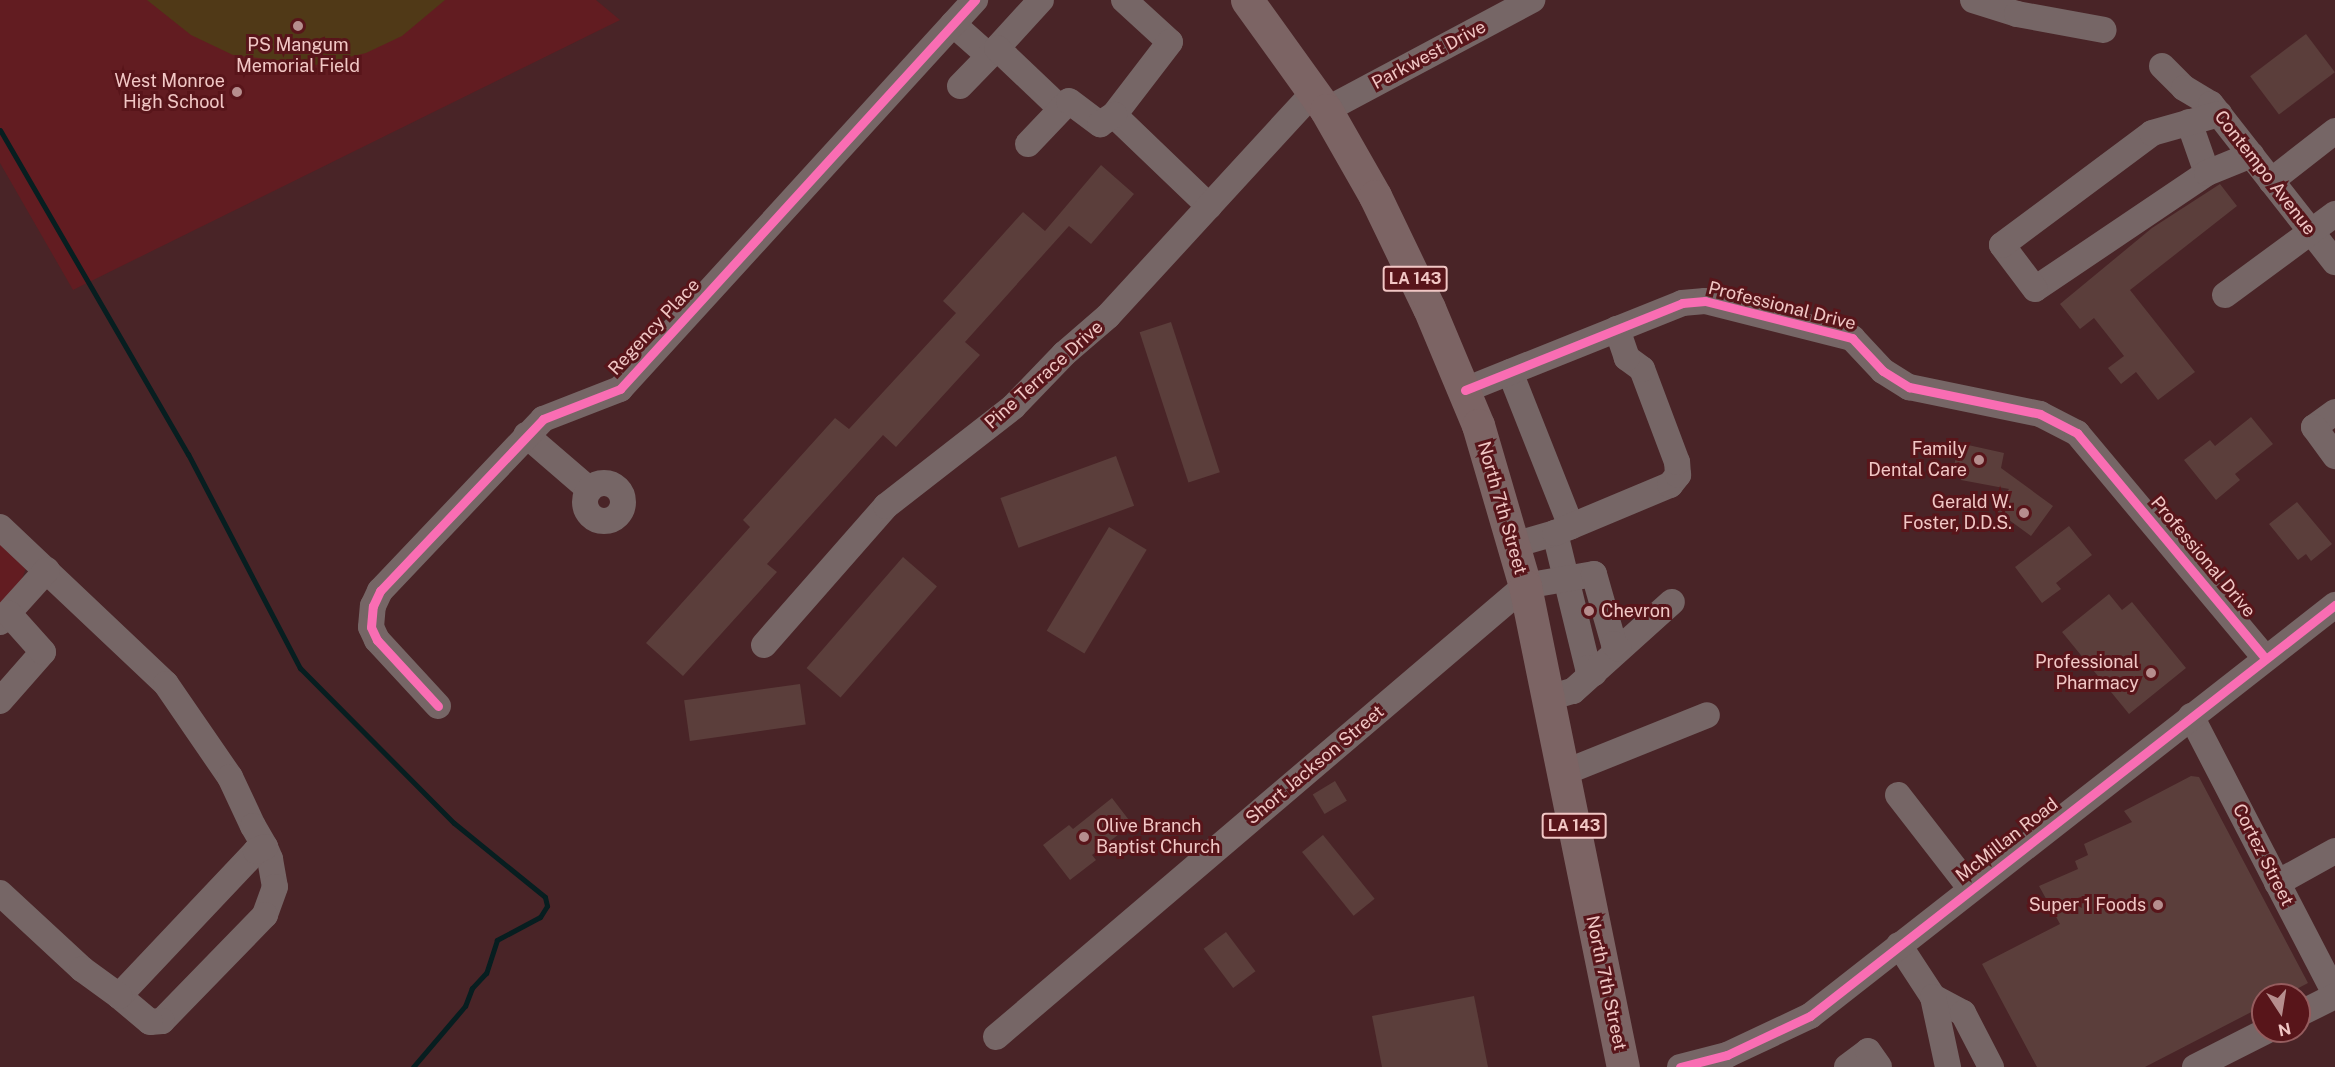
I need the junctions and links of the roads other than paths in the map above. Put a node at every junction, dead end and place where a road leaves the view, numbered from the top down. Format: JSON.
{"nodes":[{"id":1,"x":975,"y":0,"type":"edge"},
{"id":2,"x":1041,"y":0,"type":"edge"},
{"id":3,"x":1124,"y":0,"type":"edge"},
{"id":4,"x":1247,"y":0,"type":"edge"},
{"id":5,"x":1532,"y":0,"type":"edge"},
{"id":6,"x":1973,"y":0,"type":"edge"},
{"id":7,"x":953,"y":24,"type":"junction"},
{"id":8,"x":2104,"y":30,"type":"dead end"},
{"id":9,"x":993,"y":52,"type":"junction"},
{"id":10,"x":2162,"y":66,"type":"dead end"},
{"id":11,"x":960,"y":86,"type":"dead end"},
{"id":12,"x":1320,"y":101,"type":"junction"},
{"id":13,"x":1061,"y":109,"type":"junction"},
{"id":14,"x":2218,"y":114,"type":"junction"},
{"id":15,"x":1114,"y":115,"type":"junction"},
{"id":16,"x":2189,"y":122,"type":"junction"},
{"id":17,"x":2335,"y":131,"type":"edge"},
{"id":18,"x":1028,"y":144,"type":"dead end"},
{"id":19,"x":2251,"y":156,"type":"junction"},
{"id":20,"x":2208,"y":173,"type":"junction"},
{"id":21,"x":2271,"y":181,"type":"junction"},
{"id":22,"x":1209,"y":206,"type":"junction"},
{"id":23,"x":2335,"y":214,"type":"edge"},
{"id":24,"x":2311,"y":232,"type":"junction"},
{"id":25,"x":2335,"y":262,"type":"edge"},
{"id":26,"x":2225,"y":295,"type":"dead end"},
{"id":27,"x":1617,"y":329,"type":"junction"},
{"id":28,"x":1510,"y":372,"type":"junction"},
{"id":29,"x":1465,"y":390,"type":"junction"},
{"id":30,"x":2335,"y":412,"type":"edge"},
{"id":31,"x":526,"y":435,"type":"junction"},
{"id":32,"x":2335,"y":456,"type":"edge"},
{"id":33,"x":590,"y":490,"type":"dead end"},
{"id":34,"x":0,"y":527,"type":"edge"},
{"id":35,"x":1563,"y":530,"type":"junction"},
{"id":36,"x":1514,"y":545,"type":"junction"},
{"id":37,"x":47,"y":570,"type":"junction"},
{"id":38,"x":1565,"y":576,"type":"junction"},
{"id":39,"x":1525,"y":586,"type":"junction"},
{"id":40,"x":1672,"y":602,"type":"dead end"},
{"id":41,"x":2335,"y":605,"type":"edge"},
{"id":42,"x":4,"y":618,"type":"edge"},
{"id":43,"x":764,"y":645,"type":"dead end"},
{"id":44,"x":1619,"y":649,"type":"junction"},
{"id":45,"x":2265,"y":658,"type":"junction"},
{"id":46,"x":1594,"y":672,"type":"junction"},
{"id":47,"x":1548,"y":698,"type":"junction"},
{"id":48,"x":0,"y":701,"type":"edge"},
{"id":49,"x":438,"y":706,"type":"dead end"},
{"id":50,"x":1707,"y":715,"type":"dead end"},
{"id":51,"x":2191,"y":716,"type":"junction"},
{"id":52,"x":1563,"y":773,"type":"junction"},
{"id":53,"x":1898,"y":795,"type":"dead end"},
{"id":54,"x":265,"y":848,"type":"junction"},
{"id":55,"x":2335,"y":851,"type":"edge"},
{"id":56,"x":2277,"y":883,"type":"junction"},
{"id":57,"x":1971,"y":889,"type":"junction"},
{"id":58,"x":0,"y":893,"type":"edge"},
{"id":59,"x":1899,"y":945,"type":"junction"},
{"id":60,"x":2335,"y":995,"type":"edge"},
{"id":61,"x":119,"y":996,"type":"junction"},
{"id":62,"x":1933,"y":997,"type":"junction"},
{"id":63,"x":2311,"y":1008,"type":"edge"},
{"id":64,"x":996,"y":1037,"type":"dead end"},
{"id":65,"x":2251,"y":1039,"type":"edge"},
{"id":66,"x":1623,"y":1067,"type":"edge"},
{"id":67,"x":1680,"y":1067,"type":"edge"},
{"id":68,"x":1847,"y":1067,"type":"edge"},
{"id":69,"x":1879,"y":1067,"type":"edge"},
{"id":70,"x":1948,"y":1067,"type":"edge"},
{"id":71,"x":1991,"y":1067,"type":"edge"},
{"id":72,"x":2195,"y":1067,"type":"edge"}],
"edges":[{"from":1,"to":7,"type":"street","name":"Regency Place"},
{"from":2,"to":9,"type":"street"},
{"from":3,"to":15,"type":"street"},
{"from":4,"to":12,"type":"main road","name":"North 7th Street","number":"LA 143"},
{"from":5,"to":12,"type":"street","name":"Parkwest Drive"},
{"from":6,"to":8,"type":"street"},
{"from":7,"to":9,"type":"street"},
{"from":7,"to":31,"type":"street","name":"Regency Place"},
{"from":9,"to":11,"type":"street"},
{"from":9,"to":13,"type":"street"},
{"from":10,"to":14,"type":"street","name":"Contempo Avenue"},
{"from":12,"to":22,"type":"street","name":"Pine Terrace Drive"},
{"from":12,"to":29,"type":"main road","name":"North 7th Street","number":"LA 143"},
{"from":13,"to":15,"type":"street"},
{"from":13,"to":18,"type":"street"},
{"from":14,"to":16,"type":"street"},
{"from":14,"to":19,"type":"street","name":"Contempo Avenue"},
{"from":15,"to":22,"type":"street"},
{"from":16,"to":20,"type":"street"},
{"from":16,"to":20,"type":"street"},
{"from":17,"to":21,"type":"street"},
{"from":19,"to":20,"type":"street"},
{"from":19,"to":21,"type":"street","name":"Contempo Avenue"},
{"from":21,"to":24,"type":"street","name":"Contempo Avenue"},
{"from":22,"to":43,"type":"street","name":"Pine Terrace Drive"},
{"from":23,"to":24,"type":"street"},
{"from":24,"to":25,"type":"street","name":"Contempo Avenue"},
{"from":24,"to":26,"type":"street"},
{"from":27,"to":28,"type":"street","name":"Professional Drive"},
{"from":27,"to":35,"type":"street"},
{"from":27,"to":45,"type":"street","name":"Professional Drive"},
{"from":28,"to":29,"type":"street","name":"Professional Drive"},
{"from":28,"to":35,"type":"street"},
{"from":29,"to":36,"type":"main road","name":"North 7th Street","number":"LA 143"},
{"from":30,"to":32,"type":"street"},
{"from":31,"to":33,"type":"street"},
{"from":31,"to":49,"type":"street","name":"Regency Place"},
{"from":34,"to":37,"type":"street"},
{"from":35,"to":36,"type":"street"},
{"from":35,"to":38,"type":"street"},
{"from":36,"to":39,"type":"main road","name":"North 7th Street","number":"LA 143"},
{"from":37,"to":42,"type":"street"},
{"from":37,"to":54,"type":"street"},
{"from":38,"to":39,"type":"street"},
{"from":38,"to":44,"type":"street"},
{"from":38,"to":46,"type":"street"},
{"from":39,"to":47,"type":"main road","name":"North 7th Street","number":"LA 143"},
{"from":39,"to":64,"type":"street","name":"Short Jackson Street"},
{"from":40,"to":44,"type":"street"},
{"from":41,"to":45,"type":"street","name":"McMillan Road"},
{"from":42,"to":48,"type":"street"},
{"from":44,"to":46,"type":"street"},
{"from":45,"to":51,"type":"street","name":"McMillan Road"},
{"from":46,"to":47,"type":"street"},
{"from":47,"to":52,"type":"main road","name":"North 7th Street","number":"LA 143"},
{"from":50,"to":52,"type":"street"},
{"from":51,"to":56,"type":"street","name":"Cortez Street"},
{"from":51,"to":57,"type":"street","name":"McMillan Road"},
{"from":52,"to":66,"type":"main road","name":"North 7th Street","number":"LA 143"},
{"from":53,"to":57,"type":"street"},
{"from":54,"to":61,"type":"street"},
{"from":54,"to":61,"type":"street"},
{"from":55,"to":56,"type":"street"},
{"from":56,"to":60,"type":"street","name":"Cortez Street"},
{"from":57,"to":59,"type":"street","name":"McMillan Road"},
{"from":58,"to":61,"type":"street"},
{"from":59,"to":62,"type":"street"},
{"from":59,"to":67,"type":"street","name":"McMillan Road"},
{"from":60,"to":63,"type":"street"},
{"from":62,"to":70,"type":"street"},
{"from":62,"to":71,"type":"street"},
{"from":65,"to":72,"type":"street"},
{"from":68,"to":69,"type":"street"}]}
